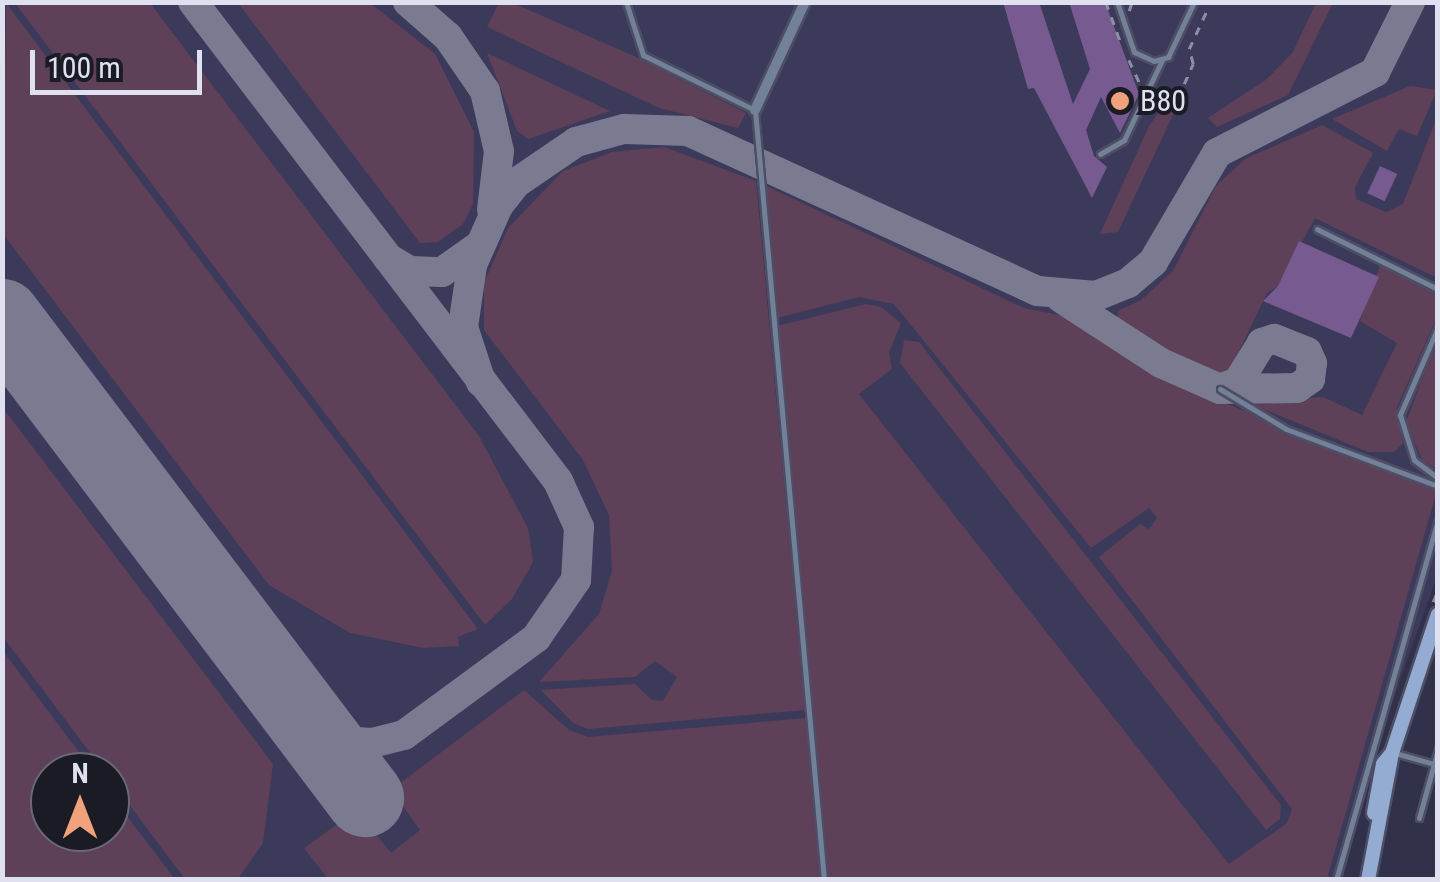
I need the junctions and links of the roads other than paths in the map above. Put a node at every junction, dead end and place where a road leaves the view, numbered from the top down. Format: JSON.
{"nodes":[{"id":1,"x":626,"y":2,"type":"edge"},
{"id":2,"x":805,"y":2,"type":"edge"},
{"id":3,"x":1117,"y":2,"type":"edge"},
{"id":4,"x":1194,"y":2,"type":"edge"},
{"id":5,"x":1162,"y":60,"type":"junction"},
{"id":6,"x":755,"y":110,"type":"junction"},
{"id":7,"x":1100,"y":154,"type":"dead end"},
{"id":8,"x":1317,"y":229,"type":"dead end"},
{"id":9,"x":1438,"y":289,"type":"edge"},
{"id":10,"x":1438,"y":327,"type":"edge"},
{"id":11,"x":1220,"y":389,"type":"dead end"},
{"id":12,"x":1438,"y":478,"type":"edge"},
{"id":13,"x":1438,"y":486,"type":"edge"},
{"id":14,"x":1438,"y":520,"type":"edge"},
{"id":15,"x":1438,"y":614,"type":"edge"},
{"id":16,"x":1438,"y":749,"type":"edge"},
{"id":17,"x":1392,"y":753,"type":"junction"},
{"id":18,"x":1434,"y":769,"type":"edge"},
{"id":19,"x":1419,"y":818,"type":"dead end"},
{"id":20,"x":824,"y":880,"type":"edge"},
{"id":21,"x":1336,"y":880,"type":"edge"},
{"id":22,"x":1368,"y":880,"type":"edge"}],
"edges":[{"from":1,"to":6,"type":"lane"},
{"from":2,"to":6,"type":"street"},
{"from":3,"to":5,"type":"lane"},
{"from":4,"to":5,"type":"lane"},
{"from":5,"to":7,"type":"lane"},
{"from":6,"to":20,"type":"lane"},
{"from":8,"to":9,"type":"lane"},
{"from":10,"to":12,"type":"lane"},
{"from":11,"to":13,"type":"lane"},
{"from":14,"to":21,"type":"lane"},
{"from":15,"to":17,"type":"street"},
{"from":16,"to":18,"type":"lane"},
{"from":17,"to":18,"type":"lane"},
{"from":17,"to":22,"type":"street"},
{"from":18,"to":19,"type":"lane"}]}
